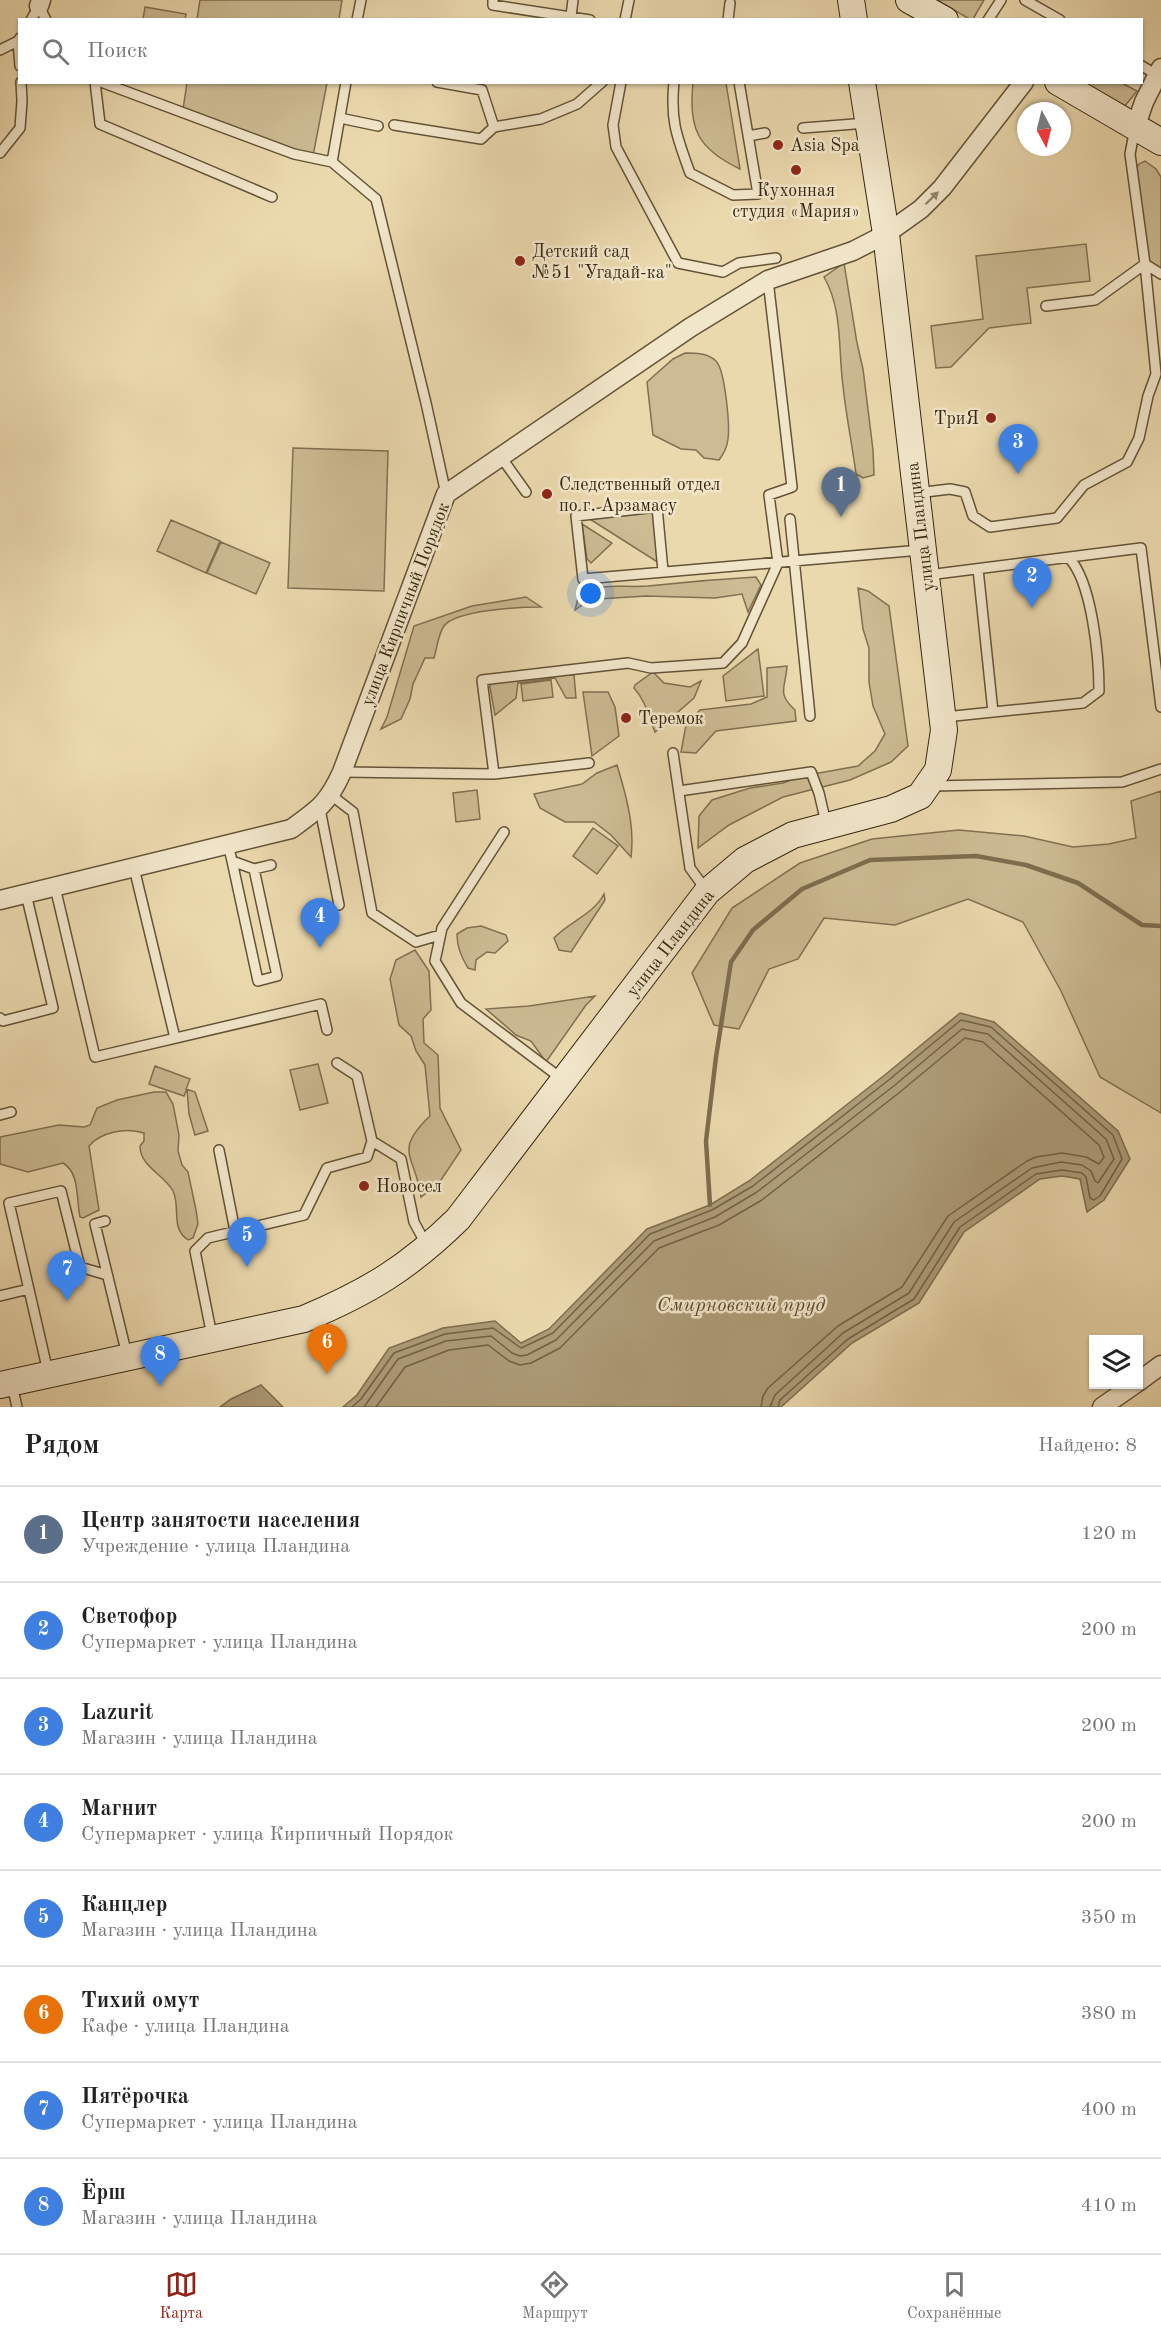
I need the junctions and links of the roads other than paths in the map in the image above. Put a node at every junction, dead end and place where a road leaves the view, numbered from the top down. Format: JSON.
{"nodes":[{"id":1,"x":361,"y":0,"type":"edge"},
{"id":2,"x":493,"y":0,"type":"edge"},
{"id":3,"x":573,"y":0,"type":"edge"},
{"id":4,"x":629,"y":0,"type":"edge"},
{"id":5,"x":851,"y":0,"type":"edge"},
{"id":6,"x":909,"y":0,"type":"edge"},
{"id":7,"x":1001,"y":0,"type":"edge"},
{"id":8,"x":1025,"y":0,"type":"edge"},
{"id":9,"x":730,"y":3,"type":"dead end"},
{"id":10,"x":571,"y":16,"type":"junction"},
{"id":11,"x":357,"y":18,"type":"edge"},
{"id":12,"x":580,"y":18,"type":"edge"},
{"id":13,"x":625,"y":18,"type":"edge"},
{"id":14,"x":728,"y":18,"type":"edge"},
{"id":15,"x":854,"y":18,"type":"edge"},
{"id":16,"x":941,"y":18,"type":"edge"},
{"id":17,"x":989,"y":18,"type":"edge"},
{"id":18,"x":1056,"y":18,"type":"edge"},
{"id":19,"x":18,"y":40,"type":"edge"},
{"id":20,"x":0,"y":50,"type":"edge"},
{"id":21,"x":1153,"y":70,"type":"edge"},
{"id":22,"x":21,"y":84,"type":"edge"},
{"id":23,"x":95,"y":84,"type":"edge"},
{"id":24,"x":105,"y":84,"type":"edge"},
{"id":25,"x":346,"y":84,"type":"edge"},
{"id":26,"x":448,"y":84,"type":"edge"},
{"id":27,"x":600,"y":84,"type":"edge"},
{"id":28,"x":621,"y":84,"type":"edge"},
{"id":29,"x":674,"y":84,"type":"edge"},
{"id":30,"x":739,"y":84,"type":"edge"},
{"id":31,"x":862,"y":84,"type":"edge"},
{"id":32,"x":1022,"y":84,"type":"edge"},
{"id":33,"x":1061,"y":84,"type":"edge"},
{"id":34,"x":340,"y":118,"type":"junction"},
{"id":35,"x":867,"y":123,"type":"junction"},
{"id":36,"x":394,"y":125,"type":"dead end"},
{"id":37,"x":378,"y":126,"type":"dead end"},
{"id":38,"x":494,"y":127,"type":"junction"},
{"id":39,"x":803,"y":128,"type":"dead end"},
{"id":40,"x":1135,"y":128,"type":"junction"},
{"id":41,"x":765,"y":133,"type":"dead end"},
{"id":42,"x":748,"y":136,"type":"junction"},
{"id":43,"x":1161,"y":142,"type":"edge"},
{"id":44,"x":0,"y":153,"type":"edge"},
{"id":45,"x":332,"y":162,"type":"junction"},
{"id":46,"x":272,"y":197,"type":"dead end"},
{"id":47,"x":886,"y":234,"type":"junction"},
{"id":48,"x":776,"y":258,"type":"dead end"},
{"id":49,"x":1144,"y":264,"type":"junction"},
{"id":50,"x":1161,"y":274,"type":"edge"},
{"id":51,"x":768,"y":280,"type":"junction"},
{"id":52,"x":1046,"y":306,"type":"dead end"},
{"id":53,"x":501,"y":457,"type":"junction"},
{"id":54,"x":526,"y":492,"type":"dead end"},
{"id":55,"x":916,"y":493,"type":"junction"},
{"id":56,"x":446,"y":494,"type":"junction"},
{"id":57,"x":790,"y":519,"type":"dead end"},
{"id":58,"x":923,"y":549,"type":"junction"},
{"id":59,"x":1069,"y":558,"type":"junction"},
{"id":60,"x":795,"y":561,"type":"junction"},
{"id":61,"x":778,"y":563,"type":"junction"},
{"id":62,"x":978,"y":569,"type":"junction"},
{"id":63,"x":663,"y":572,"type":"junction"},
{"id":64,"x":926,"y":575,"type":"junction"},
{"id":65,"x":1161,"y":707,"type":"edge"},
{"id":66,"x":993,"y":712,"type":"junction"},
{"id":67,"x":810,"y":717,"type":"dead end"},
{"id":68,"x":943,"y":717,"type":"junction"},
{"id":69,"x":673,"y":753,"type":"dead end"},
{"id":70,"x":589,"y":763,"type":"dead end"},
{"id":71,"x":1161,"y":769,"type":"edge"},
{"id":72,"x":342,"y":772,"type":"junction"},
{"id":73,"x":494,"y":774,"type":"junction"},
{"id":74,"x":928,"y":786,"type":"junction"},
{"id":75,"x":679,"y":791,"type":"junction"},
{"id":76,"x":326,"y":802,"type":"junction"},
{"id":77,"x":827,"y":826,"type":"junction"},
{"id":78,"x":504,"y":832,"type":"dead end"},
{"id":79,"x":230,"y":853,"type":"junction"},
{"id":80,"x":271,"y":866,"type":"dead end"},
{"id":81,"x":134,"y":867,"type":"junction"},
{"id":82,"x":254,"y":869,"type":"junction"},
{"id":83,"x":55,"y":887,"type":"junction"},
{"id":84,"x":707,"y":892,"type":"junction"},
{"id":85,"x":26,"y":894,"type":"junction"},
{"id":86,"x":0,"y":900,"type":"edge"},
{"id":87,"x":339,"y":905,"type":"dead end"},
{"id":88,"x":440,"y":935,"type":"junction"},
{"id":89,"x":0,"y":1018,"type":"edge"},
{"id":90,"x":327,"y":1029,"type":"dead end"},
{"id":91,"x":175,"y":1038,"type":"junction"},
{"id":92,"x":338,"y":1063,"type":"dead end"},
{"id":93,"x":564,"y":1080,"type":"junction"},
{"id":94,"x":11,"y":1112,"type":"dead end"},
{"id":95,"x":0,"y":1115,"type":"edge"},
{"id":96,"x":372,"y":1141,"type":"junction"},
{"id":97,"x":219,"y":1150,"type":"dead end"},
{"id":98,"x":105,"y":1221,"type":"dead end"},
{"id":99,"x":235,"y":1231,"type":"junction"},
{"id":100,"x":429,"y":1248,"type":"junction"},
{"id":101,"x":107,"y":1275,"type":"junction"},
{"id":102,"x":29,"y":1289,"type":"junction"},
{"id":103,"x":0,"y":1296,"type":"edge"},
{"id":104,"x":213,"y":1339,"type":"junction"},
{"id":105,"x":128,"y":1357,"type":"junction"},
{"id":106,"x":1161,"y":1365,"type":"edge"},
{"id":107,"x":49,"y":1374,"type":"junction"},
{"id":108,"x":1143,"y":1378,"type":"edge"},
{"id":109,"x":6,"y":1384,"type":"edge"},
{"id":110,"x":1128,"y":1389,"type":"edge"},
{"id":111,"x":17,"y":1407,"type":"edge"},
{"id":112,"x":1102,"y":1407,"type":"edge"}],
"edges":[{"from":1,"to":11,"type":"lane"},
{"from":2,"to":10,"type":"lane"},
{"from":3,"to":10,"type":"lane"},
{"from":4,"to":13,"type":"lane"},
{"from":5,"to":15,"type":"street"},
{"from":6,"to":16,"type":"street"},
{"from":7,"to":17,"type":"lane"},
{"from":8,"to":18,"type":"lane"},
{"from":9,"to":14,"type":"lane"},
{"from":10,"to":12,"type":"lane"},
{"from":19,"to":20,"type":"lane"},
{"from":21,"to":40,"type":"street"},
{"from":22,"to":44,"type":"lane"},
{"from":23,"to":46,"type":"lane"},
{"from":24,"to":45,"type":"lane"},
{"from":25,"to":34,"type":"lane"},
{"from":26,"to":38,"type":"lane"},
{"from":27,"to":38,"type":"lane"},
{"from":28,"to":48,"type":"lane"},
{"from":29,"to":42,"type":"lane"},
{"from":30,"to":42,"type":"lane"},
{"from":31,"to":35,"type":"street","name":"улица Пландина"},
{"from":47,"to":32,"type":"street","name":"улица Кирпичный Порядок","one_way":true},
{"from":33,"to":40,"type":"street"},
{"from":34,"to":37,"type":"lane"},
{"from":34,"to":45,"type":"lane"},
{"from":35,"to":39,"type":"lane"},
{"from":35,"to":47,"type":"street","name":"улица Пландина"},
{"from":36,"to":38,"type":"lane"},
{"from":40,"to":43,"type":"street"},
{"from":40,"to":49,"type":"lane"},
{"from":41,"to":42,"type":"lane"},
{"from":45,"to":56,"type":"lane"},
{"from":47,"to":51,"type":"street","name":"улица Кирпичный Порядок"},
{"from":47,"to":55,"type":"street","name":"улица Пландина"},
{"from":49,"to":50,"type":"lane"},
{"from":49,"to":52,"type":"lane"},
{"from":49,"to":55,"type":"lane"},
{"from":51,"to":53,"type":"street","name":"улица Кирпичный Порядок"},
{"from":51,"to":61,"type":"lane"},
{"from":53,"to":54,"type":"lane"},
{"from":53,"to":56,"type":"street","name":"улица Кирпичный Порядок"},
{"from":55,"to":58,"type":"street","name":"улица Пландина"},
{"from":56,"to":72,"type":"street","name":"улица Кирпичный Порядок"},
{"from":57,"to":60,"type":"lane"},
{"from":58,"to":60,"type":"lane"},
{"from":58,"to":64,"type":"street","name":"улица Пландина"},
{"from":59,"to":62,"type":"lane"},
{"from":59,"to":65,"type":"lane"},
{"from":59,"to":66,"type":"lane"},
{"from":60,"to":61,"type":"lane"},
{"from":60,"to":67,"type":"lane"},
{"from":61,"to":63,"type":"lane"},
{"from":61,"to":73,"type":"lane"},
{"from":62,"to":64,"type":"lane"},
{"from":62,"to":66,"type":"lane"},
{"from":63,"to":63,"type":"lane"},
{"from":64,"to":68,"type":"street","name":"улица Пландина"},
{"from":66,"to":68,"type":"lane"},
{"from":68,"to":74,"type":"street","name":"улица Пландина"},
{"from":69,"to":75,"type":"lane"},
{"from":70,"to":73,"type":"lane"},
{"from":71,"to":74,"type":"lane"},
{"from":72,"to":73,"type":"lane"},
{"from":72,"to":76,"type":"street","name":"улица Кирпичный Порядок"},
{"from":74,"to":77,"type":"street","name":"улица Пландина"},
{"from":75,"to":77,"type":"lane"},
{"from":75,"to":84,"type":"lane"},
{"from":76,"to":79,"type":"street"},
{"from":76,"to":87,"type":"lane"},
{"from":76,"to":88,"type":"lane"},
{"from":77,"to":84,"type":"street","name":"улица Пландина"},
{"from":78,"to":88,"type":"lane"},
{"from":79,"to":81,"type":"street"},
{"from":79,"to":82,"type":"lane"},
{"from":79,"to":82,"type":"lane"},
{"from":80,"to":82,"type":"lane"},
{"from":81,"to":83,"type":"street"},
{"from":81,"to":91,"type":"lane"},
{"from":83,"to":85,"type":"street"},
{"from":83,"to":91,"type":"lane"},
{"from":84,"to":93,"type":"street","name":"улица Пландина"},
{"from":85,"to":86,"type":"street"},
{"from":85,"to":89,"type":"lane"},
{"from":88,"to":93,"type":"lane"},
{"from":90,"to":91,"type":"lane"},
{"from":92,"to":96,"type":"lane"},
{"from":93,"to":100,"type":"street","name":"улица Пландина"},
{"from":94,"to":95,"type":"lane"},
{"from":96,"to":99,"type":"lane"},
{"from":96,"to":100,"type":"lane"},
{"from":97,"to":99,"type":"lane"},
{"from":98,"to":101,"type":"lane"},
{"from":99,"to":104,"type":"lane"},
{"from":100,"to":104,"type":"street","name":"улица Пландина"},
{"from":101,"to":102,"type":"lane"},
{"from":101,"to":105,"type":"lane"},
{"from":102,"to":103,"type":"lane"},
{"from":102,"to":107,"type":"lane"},
{"from":104,"to":105,"type":"street","name":"улица Пландина"},
{"from":105,"to":107,"type":"street","name":"улица Пландина"},
{"from":106,"to":108,"type":"street"},
{"from":107,"to":109,"type":"street","name":"улица Пландина"},
{"from":109,"to":111,"type":"lane"},
{"from":110,"to":112,"type":"street"}]}
